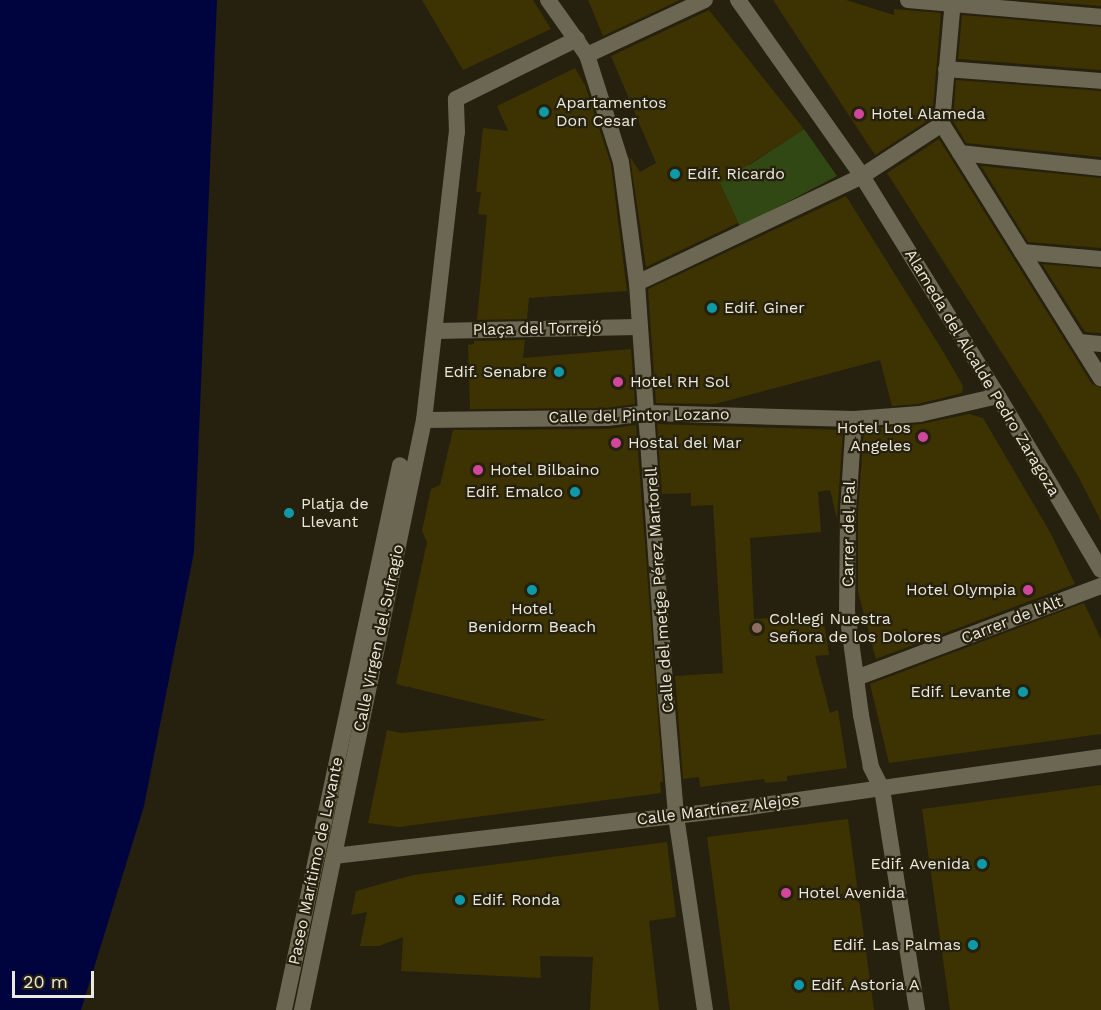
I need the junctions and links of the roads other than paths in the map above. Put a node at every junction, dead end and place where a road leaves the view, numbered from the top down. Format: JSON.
{"nodes":[{"id":1,"x":548,"y":0,"type":"edge"},
{"id":2,"x":705,"y":0,"type":"edge"},
{"id":3,"x":738,"y":0,"type":"edge"},
{"id":4,"x":908,"y":0,"type":"edge"},
{"id":5,"x":953,"y":2,"type":"edge"},
{"id":6,"x":1101,"y":17,"type":"edge"},
{"id":7,"x":577,"y":39,"type":"junction"},
{"id":8,"x":587,"y":55,"type":"junction"},
{"id":9,"x":946,"y":69,"type":"junction"},
{"id":10,"x":1101,"y":81,"type":"edge"},
{"id":11,"x":942,"y":124,"type":"junction"},
{"id":12,"x":960,"y":153,"type":"junction"},
{"id":13,"x":1101,"y":168,"type":"edge"},
{"id":14,"x":862,"y":176,"type":"junction"},
{"id":15,"x":1022,"y":252,"type":"junction"},
{"id":16,"x":1101,"y":259,"type":"edge"},
{"id":17,"x":637,"y":283,"type":"junction"},
{"id":18,"x":639,"y":327,"type":"junction"},
{"id":19,"x":435,"y":332,"type":"junction"},
{"id":20,"x":1079,"y":342,"type":"junction"},
{"id":21,"x":1101,"y":344,"type":"edge"},
{"id":22,"x":1101,"y":378,"type":"edge"},
{"id":23,"x":998,"y":396,"type":"junction"},
{"id":24,"x":648,"y":413,"type":"junction"},
{"id":25,"x":854,"y":419,"type":"junction"},
{"id":26,"x":424,"y":420,"type":"junction"},
{"id":27,"x":400,"y":465,"type":"dead end"},
{"id":28,"x":1101,"y":570,"type":"edge"},
{"id":29,"x":1101,"y":585,"type":"edge"},
{"id":30,"x":856,"y":678,"type":"junction"},
{"id":31,"x":1101,"y":757,"type":"edge"},
{"id":32,"x":882,"y":789,"type":"junction"},
{"id":33,"x":676,"y":816,"type":"junction"},
{"id":34,"x":334,"y":856,"type":"junction"},
{"id":35,"x":284,"y":1010,"type":"edge"},
{"id":36,"x":302,"y":1010,"type":"edge"},
{"id":37,"x":705,"y":1010,"type":"edge"},
{"id":38,"x":917,"y":1010,"type":"edge"}],
"edges":[{"from":1,"to":7,"type":"street","name":"Calle del metge Pérez Martorell"},
{"from":2,"to":8,"type":"street"},
{"from":3,"to":14,"type":"street","name":"Alameda del Alcalde Pedro Zaragoza"},
{"from":4,"to":5,"type":"street"},
{"from":5,"to":6,"type":"street"},
{"from":5,"to":9,"type":"street"},
{"from":7,"to":8,"type":"street","name":"Calle del metge Pérez Martorell"},
{"from":7,"to":19,"type":"street","name":"Calle Virgen del Sufragio"},
{"from":8,"to":17,"type":"street","name":"Calle del metge Pérez Martorell"},
{"from":9,"to":10,"type":"street"},
{"from":9,"to":11,"type":"street"},
{"from":11,"to":12,"type":"street"},
{"from":11,"to":14,"type":"street"},
{"from":12,"to":13,"type":"street"},
{"from":12,"to":15,"type":"street"},
{"from":14,"to":17,"type":"street"},
{"from":14,"to":23,"type":"street","name":"Alameda del Alcalde Pedro Zaragoza"},
{"from":15,"to":16,"type":"street"},
{"from":15,"to":20,"type":"street"},
{"from":17,"to":18,"type":"street","name":"Calle del metge Pérez Martorell"},
{"from":18,"to":19,"type":"street","name":"Plaça del Torrejó"},
{"from":18,"to":24,"type":"street","name":"Calle del metge Pérez Martorell"},
{"from":19,"to":26,"type":"street","name":"Calle Virgen del Sufragio"},
{"from":20,"to":21,"type":"street"},
{"from":20,"to":22,"type":"street"},
{"from":23,"to":25,"type":"street","name":"Calle del Pintor Lozano"},
{"from":23,"to":28,"type":"street","name":"Alameda del Alcalde Pedro Zaragoza"},
{"from":24,"to":25,"type":"street","name":"Calle del Pintor Lozano"},
{"from":24,"to":26,"type":"street","name":"Calle del Pintor Lozano"},
{"from":24,"to":33,"type":"street","name":"Calle del metge Pérez Martorell"},
{"from":25,"to":30,"type":"street","name":"Carrer del Pal"},
{"from":26,"to":34,"type":"street","name":"Calle Virgen del Sufragio"},
{"from":27,"to":35,"type":"street","name":"Paseo Marítimo de Levante"},
{"from":29,"to":30,"type":"street","name":"Carrer de l'Alt"},
{"from":30,"to":32,"type":"street","name":"Carrer del Pal"},
{"from":31,"to":32,"type":"street","name":"Calle Martínez Alejos"},
{"from":32,"to":33,"type":"street","name":"Calle Martínez Alejos"},
{"from":32,"to":38,"type":"street","name":"Carrer del Pal"},
{"from":33,"to":34,"type":"street","name":"Calle Martínez Alejos"},
{"from":33,"to":37,"type":"street","name":"Calle del metge Pérez Martorell"},
{"from":34,"to":36,"type":"street","name":"Calle Virgen del Sufragio"}]}
